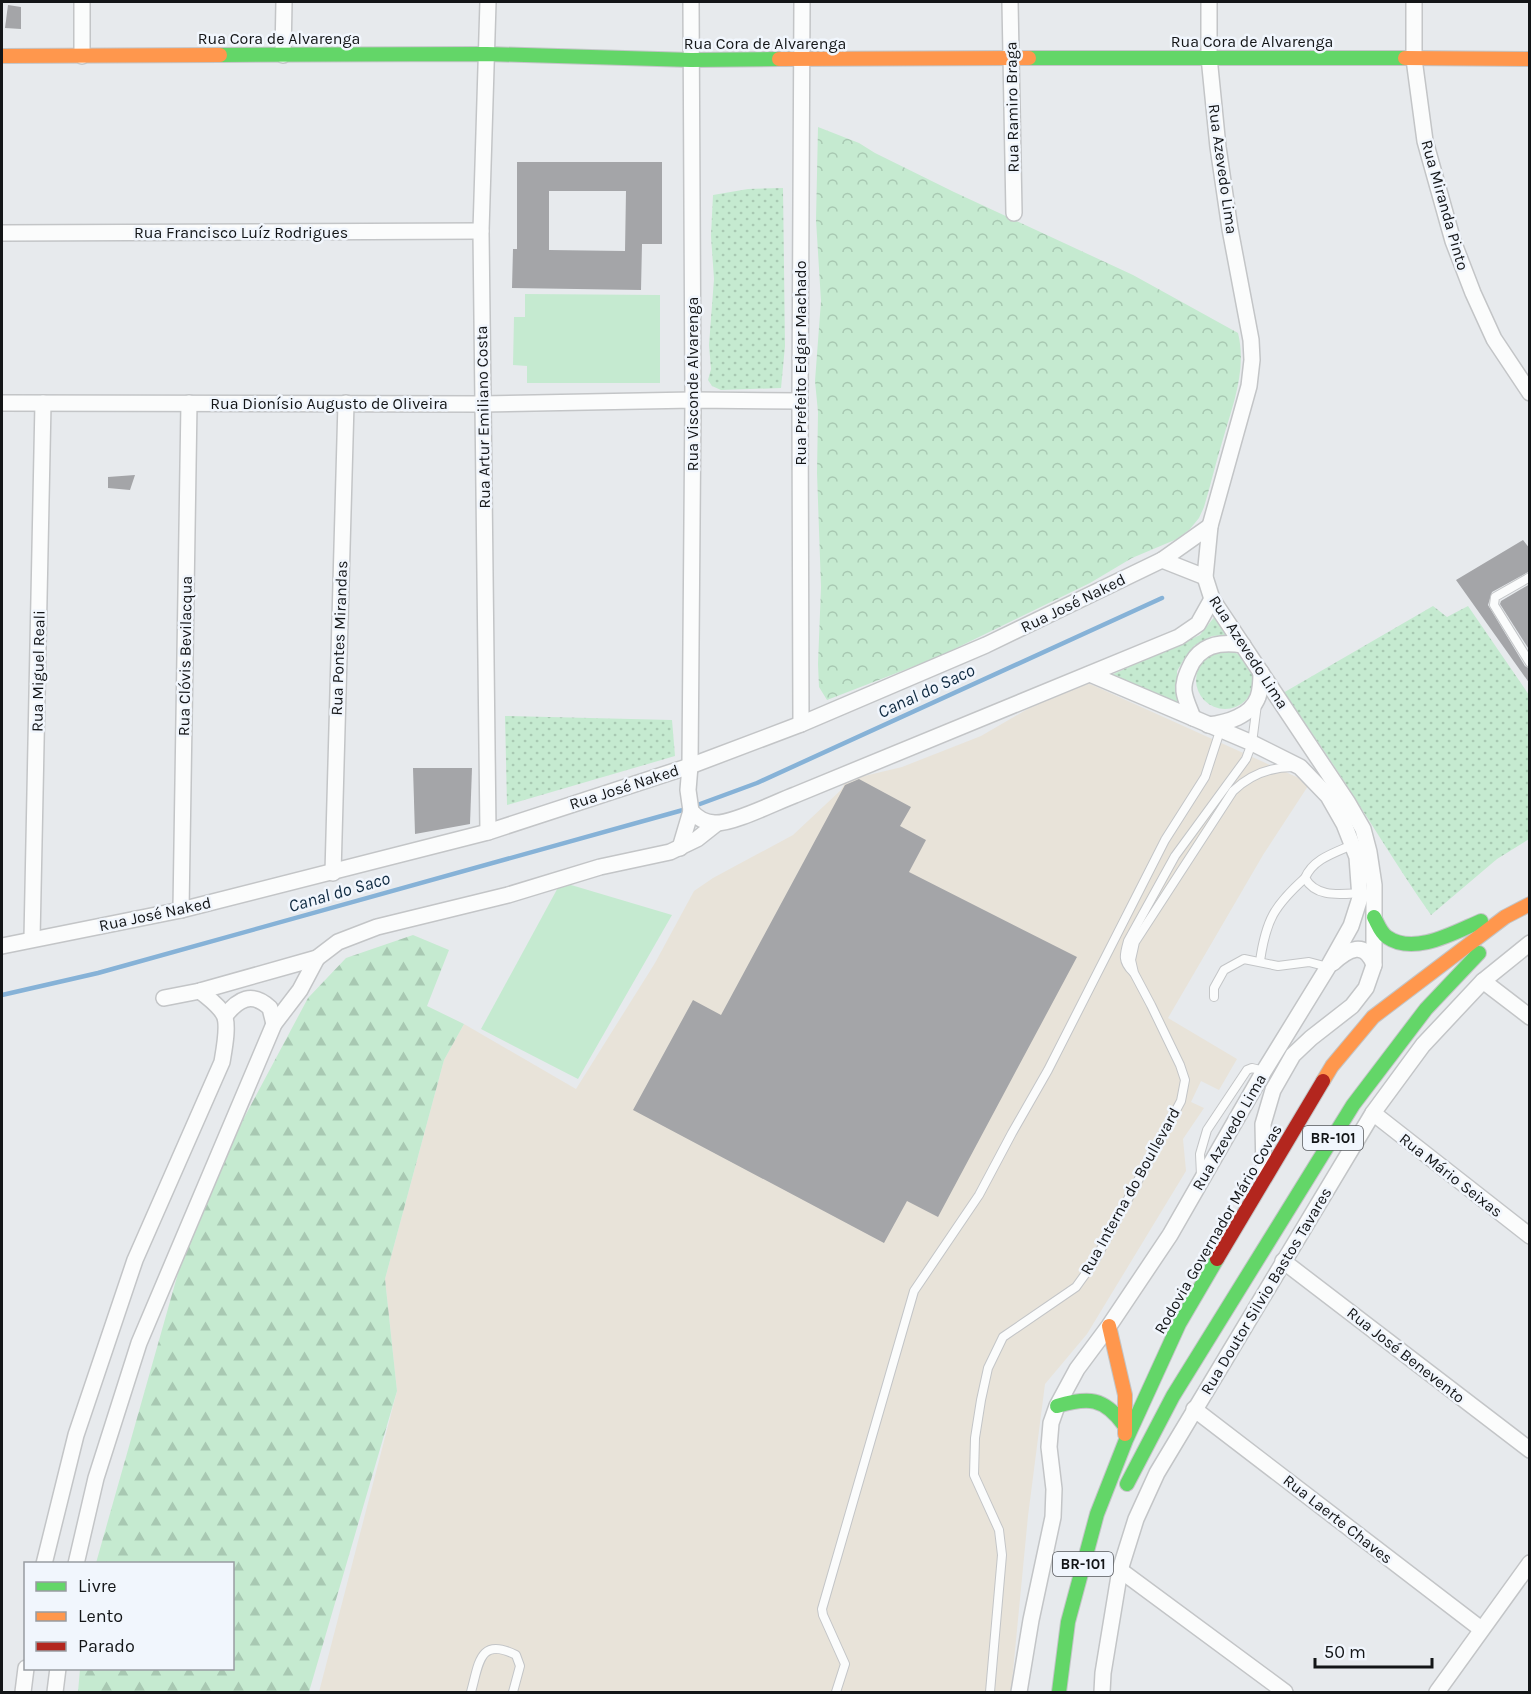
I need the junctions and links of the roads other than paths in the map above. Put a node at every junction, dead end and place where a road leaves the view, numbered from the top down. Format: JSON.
{"nodes":[{"id":1,"x":82,"y":2,"type":"edge"},
{"id":2,"x":284,"y":2,"type":"edge"},
{"id":3,"x":488,"y":2,"type":"edge"},
{"id":4,"x":691,"y":2,"type":"edge"},
{"id":5,"x":802,"y":2,"type":"edge"},
{"id":6,"x":1010,"y":2,"type":"edge"},
{"id":7,"x":1209,"y":2,"type":"edge"},
{"id":8,"x":1414,"y":2,"type":"edge"},
{"id":9,"x":487,"y":54,"type":"junction"},
{"id":10,"x":283,"y":55,"type":"junction"},
{"id":11,"x":2,"y":56,"type":"edge"},
{"id":12,"x":82,"y":56,"type":"junction"},
{"id":13,"x":1209,"y":57,"type":"junction"},
{"id":14,"x":801,"y":59,"type":"junction"},
{"id":15,"x":1010,"y":59,"type":"junction"},
{"id":16,"x":1414,"y":59,"type":"junction"},
{"id":17,"x":1530,"y":59,"type":"edge"},
{"id":18,"x":691,"y":60,"type":"junction"},
{"id":19,"x":1014,"y":213,"type":"dead end"},
{"id":20,"x":481,"y":231,"type":"junction"},
{"id":21,"x":2,"y":233,"type":"edge"},
{"id":22,"x":1530,"y":393,"type":"edge"},
{"id":23,"x":693,"y":400,"type":"junction"},
{"id":24,"x":800,"y":401,"type":"junction"},
{"id":25,"x":2,"y":403,"type":"edge"},
{"id":26,"x":43,"y":403,"type":"junction"},
{"id":27,"x":189,"y":403,"type":"junction"},
{"id":28,"x":346,"y":403,"type":"junction"},
{"id":29,"x":482,"y":404,"type":"junction"},
{"id":30,"x":1210,"y":526,"type":"junction"},
{"id":31,"x":1162,"y":560,"type":"junction"},
{"id":32,"x":1205,"y":577,"type":"junction"},
{"id":33,"x":1530,"y":577,"type":"edge"},
{"id":34,"x":1212,"y":599,"type":"junction"},
{"id":35,"x":1243,"y":645,"type":"junction"},
{"id":36,"x":1530,"y":663,"type":"edge"},
{"id":37,"x":1261,"y":672,"type":"junction"},
{"id":38,"x":1090,"y":674,"type":"junction"},
{"id":39,"x":1257,"y":700,"type":"junction"},
{"id":40,"x":1194,"y":718,"type":"junction"},
{"id":41,"x":801,"y":724,"type":"junction"},
{"id":42,"x":1214,"y":728,"type":"junction"},
{"id":43,"x":1252,"y":744,"type":"junction"},
{"id":44,"x":690,"y":766,"type":"junction"},
{"id":45,"x":1300,"y":767,"type":"junction"},
{"id":46,"x":691,"y":811,"type":"junction"},
{"id":47,"x":716,"y":824,"type":"junction"},
{"id":48,"x":488,"y":832,"type":"junction"},
{"id":49,"x":1353,"y":845,"type":"junction"},
{"id":50,"x":680,"y":848,"type":"junction"},
{"id":51,"x":333,"y":873,"type":"junction"},
{"id":52,"x":1305,"y":878,"type":"junction"},
{"id":53,"x":1359,"y":893,"type":"junction"},
{"id":54,"x":1530,"y":905,"type":"edge"},
{"id":55,"x":181,"y":910,"type":"junction"},
{"id":56,"x":1374,"y":917,"type":"junction"},
{"id":57,"x":32,"y":939,"type":"junction"},
{"id":58,"x":1530,"y":943,"type":"edge"},
{"id":59,"x":2,"y":946,"type":"edge"},
{"id":60,"x":317,"y":958,"type":"junction"},
{"id":61,"x":1260,"y":961,"type":"junction"},
{"id":62,"x":1374,"y":964,"type":"junction"},
{"id":63,"x":1328,"y":967,"type":"junction"},
{"id":64,"x":1134,"y":974,"type":"junction"},
{"id":65,"x":1483,"y":981,"type":"junction"},
{"id":66,"x":200,"y":991,"type":"junction"},
{"id":67,"x":1214,"y":997,"type":"dead end"},
{"id":68,"x":164,"y":998,"type":"dead end"},
{"id":69,"x":225,"y":1016,"type":"junction"},
{"id":70,"x":1530,"y":1017,"type":"edge"},
{"id":71,"x":274,"y":1024,"type":"junction"},
{"id":72,"x":1264,"y":1071,"type":"junction"},
{"id":73,"x":1373,"y":1113,"type":"junction"},
{"id":74,"x":1264,"y":1176,"type":"junction"},
{"id":75,"x":1202,"y":1181,"type":"junction"},
{"id":76,"x":1530,"y":1236,"type":"edge"},
{"id":77,"x":1283,"y":1261,"type":"junction"},
{"id":78,"x":1219,"y":1320,"type":"junction"},
{"id":79,"x":1109,"y":1326,"type":"junction"},
{"id":80,"x":1057,"y":1406,"type":"junction"},
{"id":81,"x":1194,"y":1409,"type":"junction"},
{"id":82,"x":1125,"y":1425,"type":"junction"},
{"id":83,"x":1126,"y":1440,"type":"junction"},
{"id":84,"x":1530,"y":1450,"type":"edge"},
{"id":85,"x":1121,"y":1497,"type":"dead end"},
{"id":86,"x":44,"y":1562,"type":"edge"},
{"id":87,"x":76,"y":1562,"type":"edge"},
{"id":88,"x":1098,"y":1563,"type":"dead end"},
{"id":89,"x":1530,"y":1563,"type":"edge"},
{"id":90,"x":1120,"y":1570,"type":"junction"},
{"id":91,"x":1089,"y":1597,"type":"dead end"},
{"id":92,"x":1481,"y":1629,"type":"junction"},
{"id":93,"x":26,"y":1670,"type":"edge"},
{"id":94,"x":58,"y":1670,"type":"edge"},
{"id":95,"x":23,"y":1692,"type":"edge"},
{"id":96,"x":54,"y":1692,"type":"edge"},
{"id":97,"x":471,"y":1692,"type":"edge"},
{"id":98,"x":513,"y":1692,"type":"edge"},
{"id":99,"x":836,"y":1692,"type":"edge"},
{"id":100,"x":990,"y":1692,"type":"edge"},
{"id":101,"x":1019,"y":1692,"type":"edge"},
{"id":102,"x":1059,"y":1692,"type":"edge"},
{"id":103,"x":1102,"y":1692,"type":"edge"},
{"id":104,"x":1285,"y":1692,"type":"edge"},
{"id":105,"x":1437,"y":1692,"type":"edge"}],
"edges":[{"from":1,"to":12,"type":"street"},
{"from":2,"to":10,"type":"street"},
{"from":3,"to":9,"type":"street","name":"Rua Artur Emiliano Costa"},
{"from":4,"to":18,"type":"street","name":"Rua Visconde Alvarenga"},
{"from":5,"to":14,"type":"street","name":"Rua Prefeito Edgar Machado"},
{"from":6,"to":15,"type":"street","name":"Rua Ramiro Braga"},
{"from":7,"to":13,"type":"street","name":"Rua Azevedo Lima"},
{"from":8,"to":16,"type":"street","name":"Rua Miranda Pinto"},
{"from":9,"to":10,"type":"main road","name":"Rua Cora de Alvarenga"},
{"from":9,"to":18,"type":"main road","name":"Rua Cora de Alvarenga"},
{"from":9,"to":20,"type":"street","name":"Rua Artur Emiliano Costa"},
{"from":10,"to":12,"type":"main road","name":"Rua Cora de Alvarenga"},
{"from":11,"to":12,"type":"main road","name":"Rua Cora de Alvarenga"},
{"from":13,"to":15,"type":"main road","name":"Rua Cora de Alvarenga"},
{"from":13,"to":16,"type":"main road","name":"Rua Cora de Alvarenga"},
{"from":13,"to":30,"type":"street","name":"Rua Azevedo Lima"},
{"from":14,"to":15,"type":"main road","name":"Rua Cora de Alvarenga"},
{"from":14,"to":18,"type":"main road","name":"Rua Cora de Alvarenga"},
{"from":14,"to":24,"type":"street","name":"Rua Prefeito Edgar Machado"},
{"from":15,"to":19,"type":"street","name":"Rua Ramiro Braga"},
{"from":16,"to":17,"type":"main road","name":"Rua Cora de Alvarenga"},
{"from":16,"to":22,"type":"street","name":"Rua Miranda Pinto"},
{"from":18,"to":23,"type":"street","name":"Rua Visconde Alvarenga"},
{"from":20,"to":21,"type":"street","name":"Rua Francisco Luíz Rodrigues"},
{"from":20,"to":29,"type":"street","name":"Rua Artur Emiliano Costa"},
{"from":23,"to":24,"type":"street","name":"Rua Dionísio Augusto de Oliveira"},
{"from":23,"to":29,"type":"street","name":"Rua Dionísio Augusto de Oliveira"},
{"from":23,"to":44,"type":"street","name":"Rua Visconde Alvarenga"},
{"from":24,"to":41,"type":"street","name":"Rua Prefeito Edgar Machado"},
{"from":25,"to":26,"type":"street","name":"Rua Dionísio Augusto de Oliveira"},
{"from":26,"to":27,"type":"street","name":"Rua Dionísio Augusto de Oliveira"},
{"from":26,"to":57,"type":"street","name":"Rua Miguel Reali"},
{"from":27,"to":28,"type":"street","name":"Rua Dionísio Augusto de Oliveira"},
{"from":27,"to":55,"type":"street","name":"Rua Clóvis Bevilacqua"},
{"from":28,"to":29,"type":"street","name":"Rua Dionísio Augusto de Oliveira"},
{"from":28,"to":51,"type":"street","name":"Rua Pontes Mirandas"},
{"from":29,"to":48,"type":"street","name":"Rua Artur Emiliano Costa"},
{"from":30,"to":31,"type":"street","name":"Rua José Naked"},
{"from":30,"to":32,"type":"street","name":"Rua Azevedo Lima"},
{"from":31,"to":32,"type":"street"},
{"from":31,"to":41,"type":"street","name":"Rua José Naked"},
{"from":32,"to":34,"type":"street","name":"Rua Azevedo Lima"},
{"from":33,"to":36,"type":"lane"},
{"from":34,"to":35,"type":"street","name":"Rua Azevedo Lima"},
{"from":34,"to":38,"type":"street"},
{"from":35,"to":37,"type":"street","name":"Rua Azevedo Lima"},
{"from":35,"to":40,"type":"street"},
{"from":37,"to":39,"type":"street"},
{"from":37,"to":56,"type":"street","name":"Rua Azevedo Lima"},
{"from":38,"to":40,"type":"street","name":"Rua Azevedo Lima"},
{"from":38,"to":47,"type":"street"},
{"from":39,"to":42,"type":"street"},
{"from":39,"to":43,"type":"lane"},
{"from":40,"to":42,"type":"street","name":"Rua Azevedo Lima"},
{"from":41,"to":44,"type":"street","name":"Rua José Naked"},
{"from":42,"to":43,"type":"street","name":"Rua Azevedo Lima"},
{"from":42,"to":99,"type":"lane"},
{"from":43,"to":45,"type":"street","name":"Rua Azevedo Lima"},
{"from":43,"to":64,"type":"lane","name":"Rua Interna do Boullevard"},
{"from":44,"to":46,"type":"street","name":"Rua Visconde Alvarenga"},
{"from":44,"to":48,"type":"street","name":"Rua José Naked"},
{"from":45,"to":49,"type":"street","name":"Rua Azevedo Lima"},
{"from":45,"to":64,"type":"lane"},
{"from":46,"to":47,"type":"street"},
{"from":46,"to":50,"type":"street"},
{"from":47,"to":50,"type":"street"},
{"from":48,"to":51,"type":"street","name":"Rua José Naked"},
{"from":49,"to":52,"type":"lane"},
{"from":49,"to":53,"type":"street","name":"Rua Azevedo Lima"},
{"from":50,"to":60,"type":"street"},
{"from":51,"to":55,"type":"street","name":"Rua José Naked"},
{"from":52,"to":53,"type":"lane"},
{"from":52,"to":61,"type":"lane"},
{"from":53,"to":63,"type":"street","name":"Rua Azevedo Lima"},
{"from":54,"to":56,"type":"main road"},
{"from":54,"to":74,"type":"main road","name":"Rodovia Governador Mário Covas","number":"BR-101"},
{"from":54,"to":78,"type":"main road","number":"BR-101"},
{"from":55,"to":57,"type":"street","name":"Rua José Naked"},
{"from":56,"to":62,"type":"street","name":"Rua Azevedo Lima"},
{"from":57,"to":59,"type":"street","name":"Rua José Naked"},
{"from":58,"to":65,"type":"street","name":"Rua Doutor Silvio Bastos Tavares"},
{"from":60,"to":66,"type":"street"},
{"from":60,"to":71,"type":"street"},
{"from":61,"to":63,"type":"lane"},
{"from":61,"to":67,"type":"lane"},
{"from":62,"to":63,"type":"street"},
{"from":62,"to":74,"type":"street","name":"Rua Azevedo Lima"},
{"from":63,"to":72,"type":"street","name":"Rua Azevedo Lima"},
{"from":64,"to":100,"type":"lane","name":"Rua Interna do Boullevard"},
{"from":65,"to":70,"type":"street"},
{"from":65,"to":73,"type":"street","name":"Rua Doutor Silvio Bastos Tavares"},
{"from":66,"to":68,"type":"street"},
{"from":66,"to":69,"type":"street"},
{"from":69,"to":71,"type":"street"},
{"from":69,"to":86,"type":"street"},
{"from":71,"to":87,"type":"street"},
{"from":72,"to":75,"type":"street","name":"Rua Azevedo Lima"},
{"from":72,"to":75,"type":"lane"},
{"from":73,"to":76,"type":"street","name":"Rua Mário Seixas"},
{"from":73,"to":77,"type":"street","name":"Rua Doutor Silvio Bastos Tavares"},
{"from":74,"to":78,"type":"main road"},
{"from":74,"to":83,"type":"main road","name":"Rodovia Governador Mário Covas","number":"BR-101"},
{"from":75,"to":79,"type":"street","name":"Rua Azevedo Lima"},
{"from":77,"to":81,"type":"street","name":"Rua Doutor Silvio Bastos Tavares"},
{"from":77,"to":84,"type":"street","name":"Rua José Benevento"},
{"from":78,"to":85,"type":"main road","number":"BR-101"},
{"from":79,"to":80,"type":"street","name":"Rua Azevedo Lima"},
{"from":79,"to":82,"type":"main road"},
{"from":80,"to":82,"type":"main road"},
{"from":80,"to":101,"type":"street"},
{"from":81,"to":90,"type":"street","name":"Rua Doutor Silvio Bastos Tavares"},
{"from":81,"to":92,"type":"street","name":"Rua Laerte Chaves"},
{"from":82,"to":83,"type":"main road"},
{"from":83,"to":102,"type":"main road","name":"Rodovia Governador Mário Covas","number":"BR-101"},
{"from":88,"to":91,"type":"main road","number":"BR-101"},
{"from":89,"to":92,"type":"street"},
{"from":90,"to":103,"type":"street","name":"Rua Doutor Silvio Bastos Tavares"},
{"from":90,"to":104,"type":"street"},
{"from":92,"to":105,"type":"street"},
{"from":93,"to":95,"type":"street"},
{"from":94,"to":96,"type":"street"},
{"from":97,"to":98,"type":"lane"}]}
